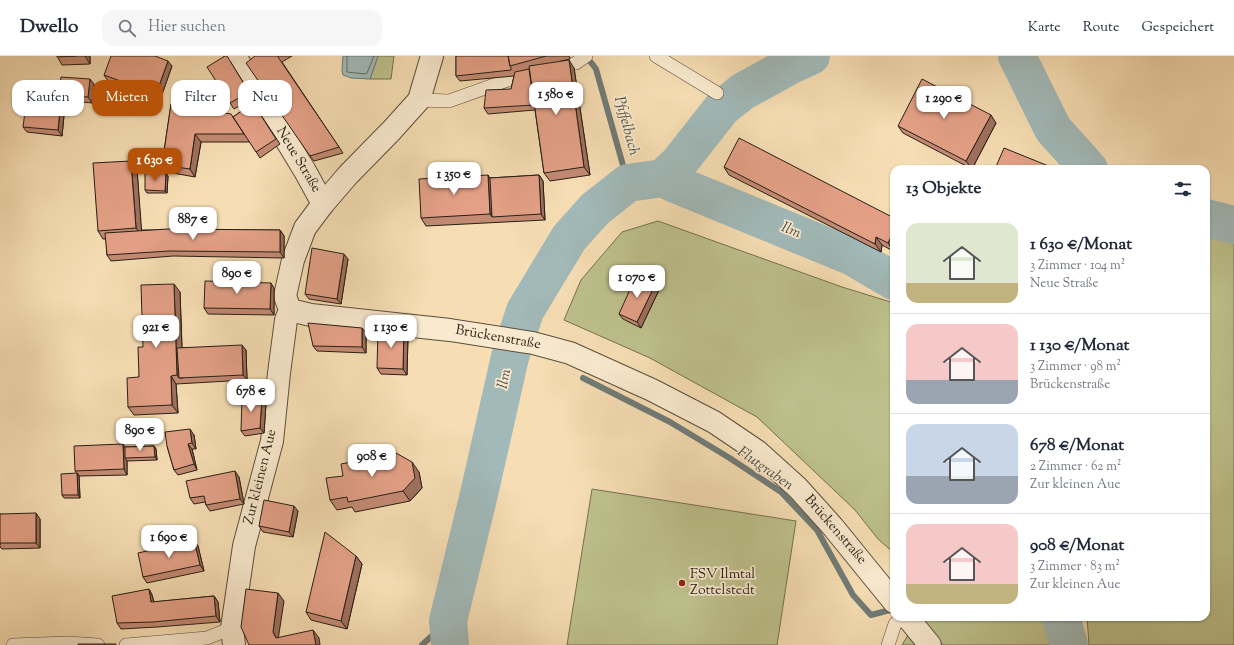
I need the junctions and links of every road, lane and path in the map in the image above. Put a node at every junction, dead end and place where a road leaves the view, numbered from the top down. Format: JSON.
{"nodes":[{"id":1,"x":235,"y":56,"type":"edge"},
{"id":2,"x":432,"y":56,"type":"edge"},
{"id":3,"x":656,"y":56,"type":"edge"},
{"id":4,"x":581,"y":59,"type":"edge"},
{"id":5,"x":717,"y":93,"type":"dead end"},
{"id":6,"x":419,"y":100,"type":"junction"},
{"id":7,"x":323,"y":204,"type":"junction"},
{"id":8,"x":290,"y":310,"type":"junction"},
{"id":9,"x":890,"y":598,"type":"edge"},
{"id":10,"x":895,"y":621,"type":"edge"},
{"id":11,"x":910,"y":621,"type":"edge"},
{"id":12,"x":233,"y":636,"type":"edge"},
{"id":13,"x":13,"y":645,"type":"edge"},
{"id":14,"x":98,"y":645,"type":"edge"},
{"id":15,"x":126,"y":645,"type":"edge"},
{"id":16,"x":888,"y":645,"type":"edge"},
{"id":17,"x":930,"y":645,"type":"edge"}],
"edges":[{"from":1,"to":7,"type":"street","name":"Neue Straße"},
{"from":2,"to":6,"type":"street"},
{"from":3,"to":5,"type":"lane"},
{"from":4,"to":6,"type":"lane"},
{"from":6,"to":7,"type":"street"},
{"from":7,"to":8,"type":"street"},
{"from":8,"to":9,"type":"street","name":"Brückenstraße"},
{"from":8,"to":12,"type":"street","name":"Zur kleinen Aue"},
{"from":10,"to":16,"type":"lane"},
{"from":11,"to":17,"type":"street"},
{"from":12,"to":15,"type":"lane"},
{"from":13,"to":14,"type":"lane"}]}
